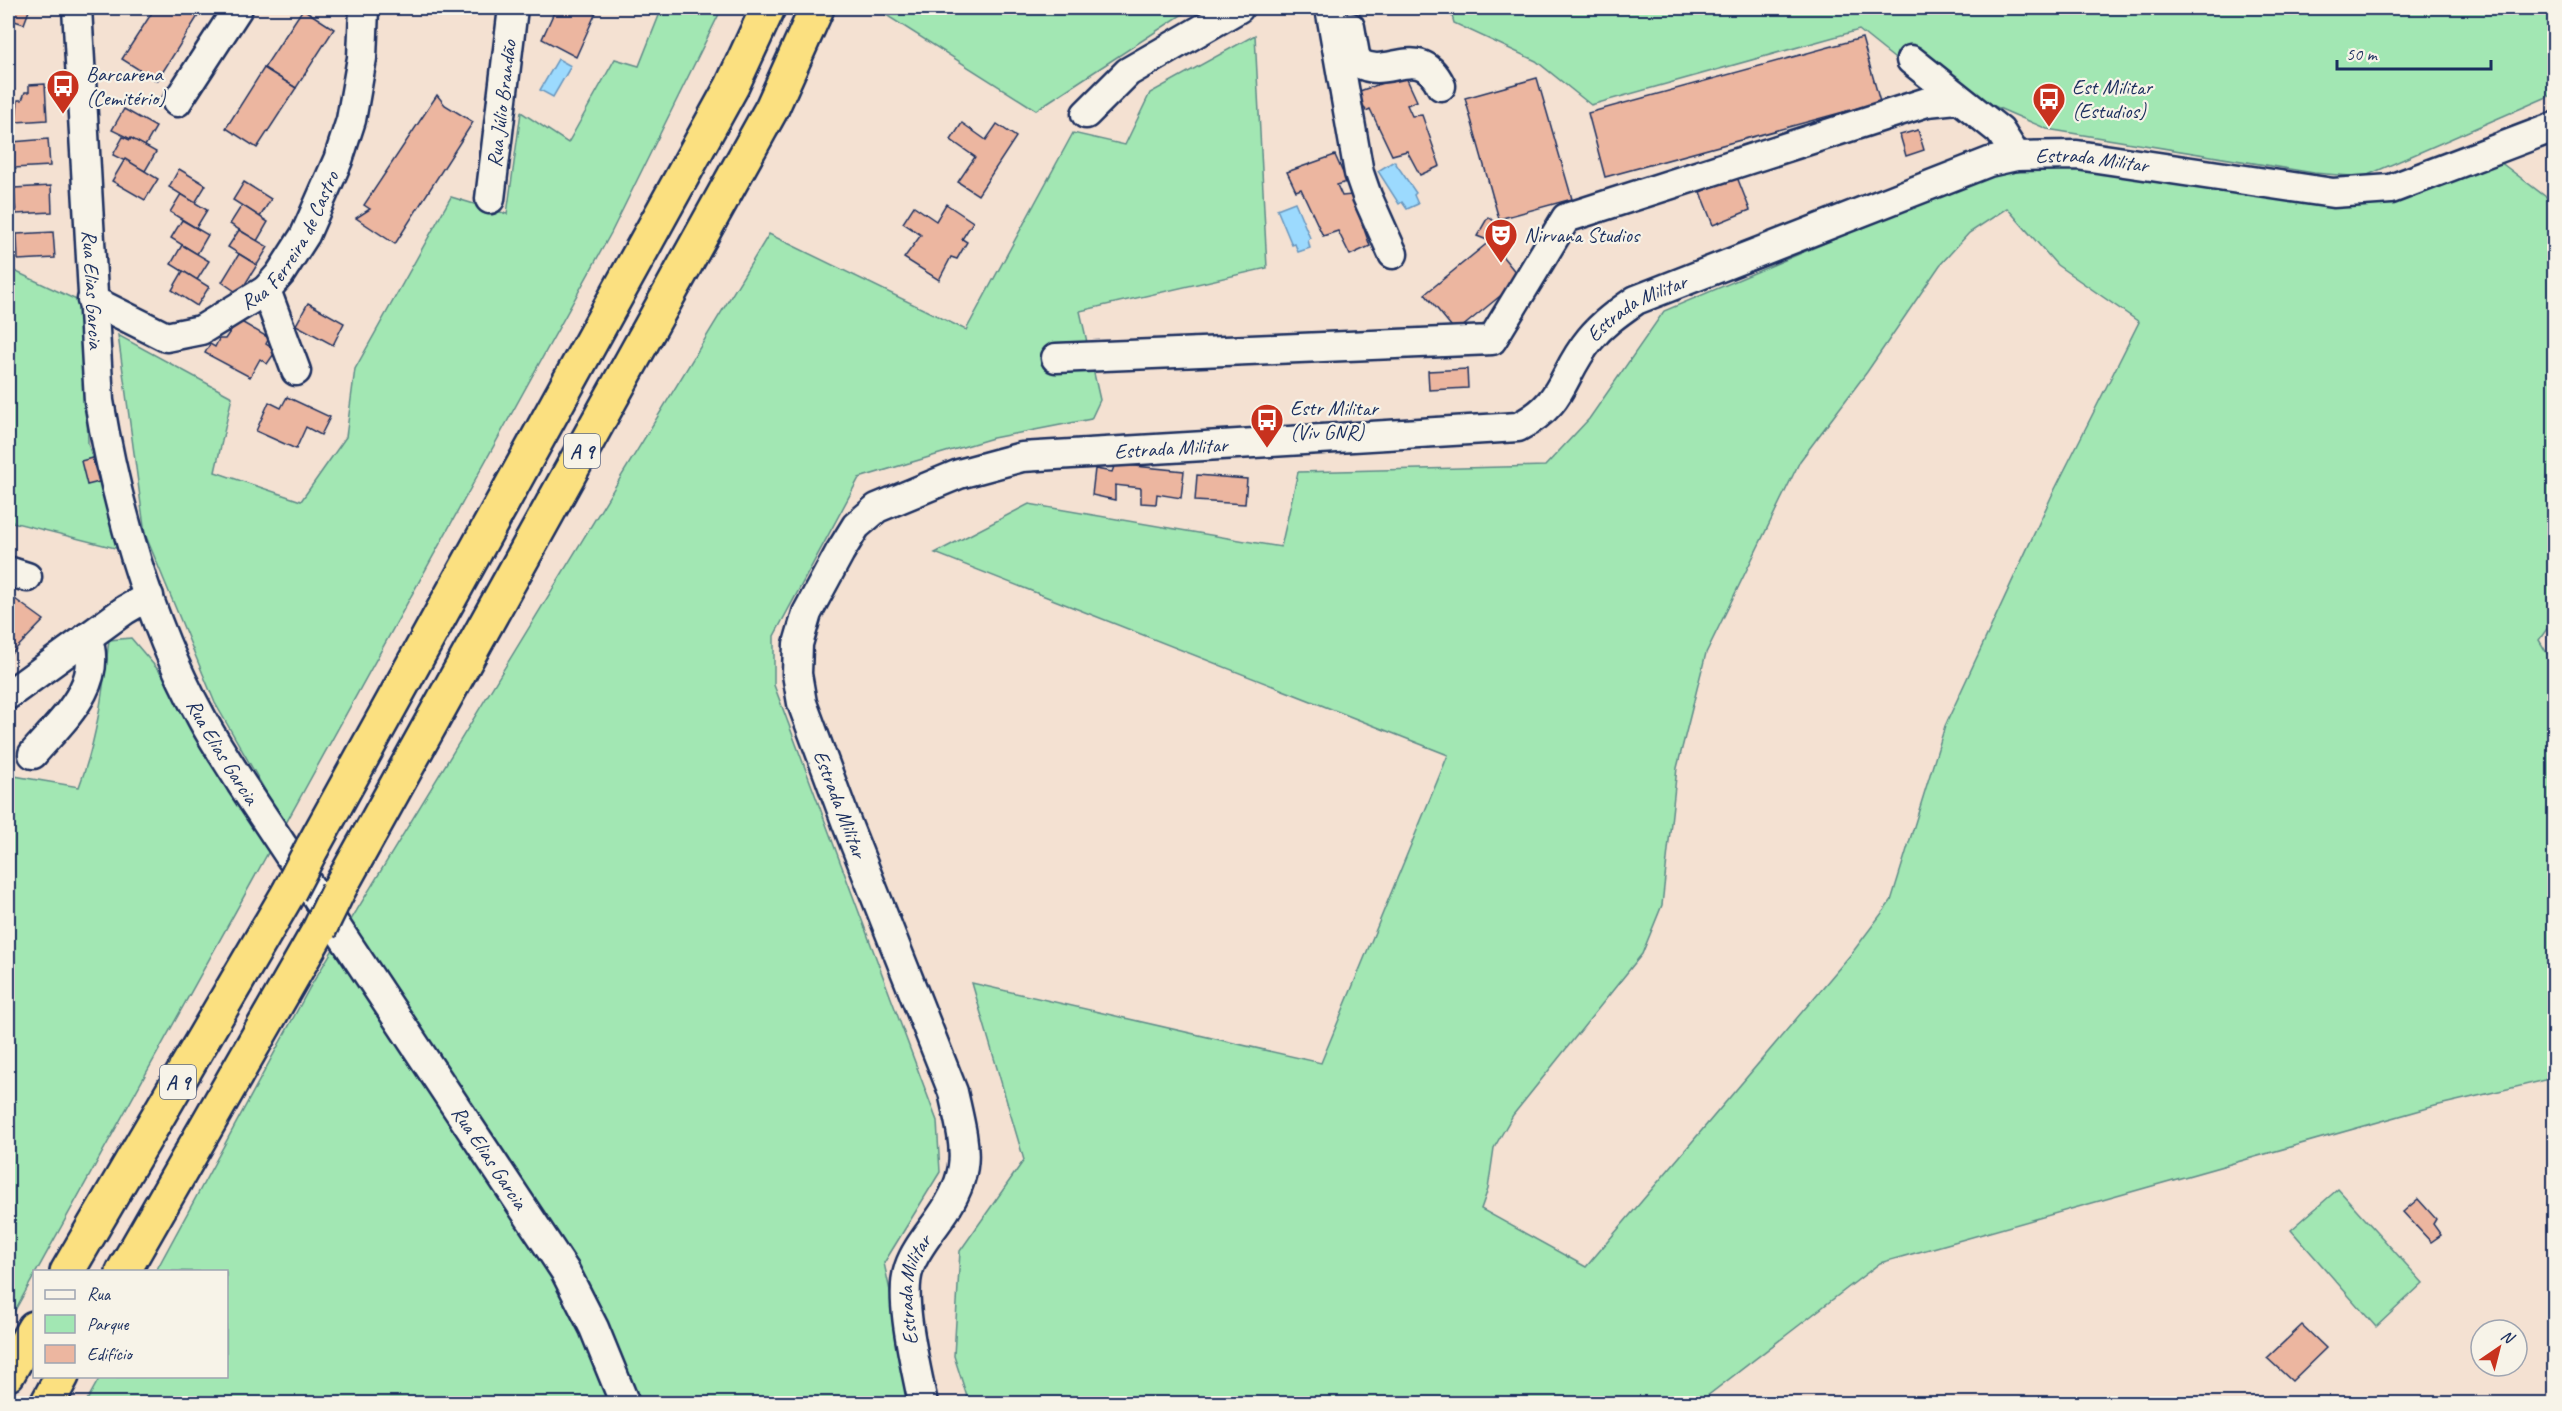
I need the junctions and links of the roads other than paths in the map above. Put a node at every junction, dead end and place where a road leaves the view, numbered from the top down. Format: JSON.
{"nodes":[{"id":1,"x":76,"y":8,"type":"edge"},
{"id":2,"x":238,"y":8,"type":"edge"},
{"id":3,"x":364,"y":8,"type":"edge"},
{"id":4,"x":513,"y":8,"type":"edge"},
{"id":5,"x":768,"y":8,"type":"edge"},
{"id":6,"x":817,"y":8,"type":"edge"},
{"id":7,"x":1239,"y":8,"type":"edge"},
{"id":8,"x":1330,"y":8,"type":"edge"},
{"id":9,"x":1347,"y":8,"type":"edge"},
{"id":10,"x":1911,"y":60,"type":"dead end"},
{"id":11,"x":1442,"y":86,"type":"dead end"},
{"id":12,"x":1957,"y":99,"type":"junction"},
{"id":13,"x":177,"y":102,"type":"dead end"},
{"id":14,"x":1086,"y":114,"type":"dead end"},
{"id":15,"x":2554,"y":127,"type":"edge"},
{"id":16,"x":2016,"y":156,"type":"junction"},
{"id":17,"x":490,"y":199,"type":"dead end"},
{"id":18,"x":1393,"y":254,"type":"dead end"},
{"id":19,"x":266,"y":290,"type":"junction"},
{"id":20,"x":92,"y":300,"type":"junction"},
{"id":21,"x":1056,"y":358,"type":"dead end"},
{"id":22,"x":296,"y":371,"type":"dead end"},
{"id":23,"x":149,"y":596,"type":"junction"},
{"id":24,"x":87,"y":637,"type":"junction"},
{"id":25,"x":8,"y":695,"type":"edge"},
{"id":26,"x":33,"y":754,"type":"dead end"},
{"id":27,"x":69,"y":1270,"type":"edge"},
{"id":28,"x":124,"y":1270,"type":"edge"},
{"id":29,"x":33,"y":1330,"type":"edge"},
{"id":30,"x":8,"y":1374,"type":"edge"},
{"id":31,"x":61,"y":1378,"type":"edge"},
{"id":32,"x":47,"y":1404,"type":"edge"},
{"id":33,"x":625,"y":1404,"type":"edge"},
{"id":34,"x":923,"y":1404,"type":"edge"}],
"edges":[{"from":1,"to":20,"type":"street","name":"Rua Elias Garcia"},
{"from":2,"to":13,"type":"street"},
{"from":3,"to":19,"type":"street","name":"Rua Ferreira de Castro"},
{"from":4,"to":17,"type":"street","name":"Rua Júlio Brandão"},
{"from":5,"to":27,"type":"highway","number":"A 9","bridge":true},
{"from":6,"to":28,"type":"highway","number":"A 9","bridge":true},
{"from":7,"to":14,"type":"street"},
{"from":8,"to":18,"type":"street"},
{"from":9,"to":11,"type":"street"},
{"from":10,"to":12,"type":"street"},
{"from":12,"to":16,"type":"street"},
{"from":12,"to":21,"type":"street"},
{"from":15,"to":16,"type":"street","name":"Estrada Militar"},
{"from":16,"to":34,"type":"street","name":"Estrada Militar"},
{"from":19,"to":20,"type":"street","name":"Rua Ferreira de Castro"},
{"from":19,"to":22,"type":"street"},
{"from":20,"to":23,"type":"street","name":"Rua Elias Garcia"},
{"from":23,"to":24,"type":"street"},
{"from":23,"to":33,"type":"street","name":"Rua Elias Garcia"},
{"from":24,"to":25,"type":"street"},
{"from":24,"to":26,"type":"street"},
{"from":29,"to":30,"type":"highway"},
{"from":31,"to":32,"type":"highway"}]}
